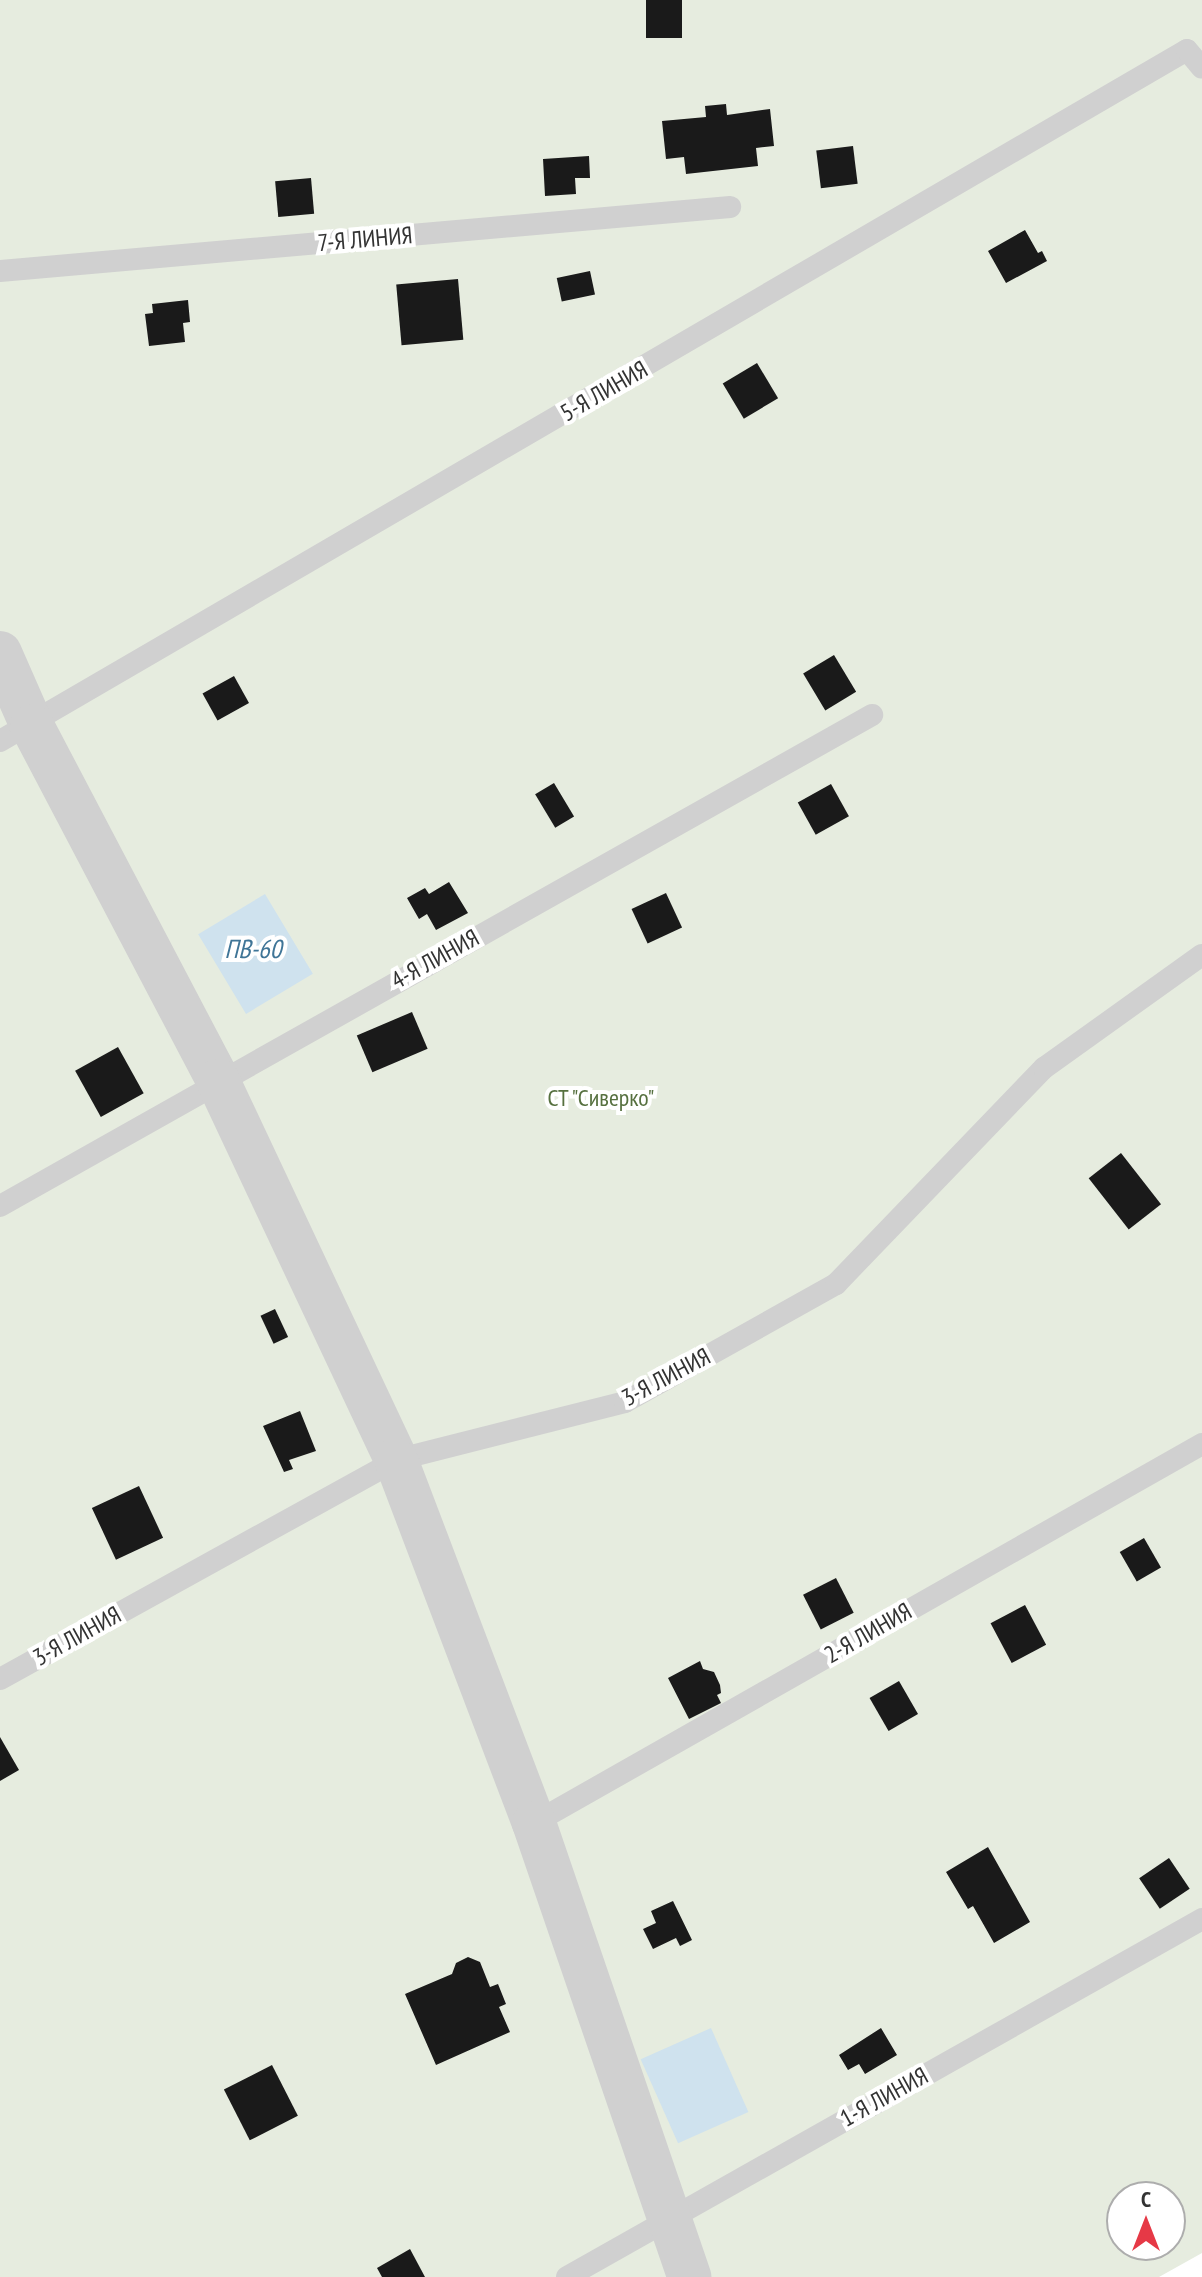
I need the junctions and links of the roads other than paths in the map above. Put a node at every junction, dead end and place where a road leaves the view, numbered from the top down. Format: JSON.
{"nodes":[{"id":1,"x":1202,"y":68,"type":"edge"},
{"id":2,"x":730,"y":207,"type":"dead end"},
{"id":3,"x":0,"y":271,"type":"edge"},
{"id":4,"x":0,"y":653,"type":"edge"},
{"id":5,"x":872,"y":715,"type":"dead end"},
{"id":6,"x":16,"y":734,"type":"edge"},
{"id":7,"x":1202,"y":955,"type":"edge"},
{"id":8,"x":218,"y":1081,"type":"junction"},
{"id":9,"x":0,"y":1206,"type":"edge"},
{"id":10,"x":1202,"y":1444,"type":"edge"},
{"id":11,"x":396,"y":1460,"type":"junction"},
{"id":12,"x":0,"y":1679,"type":"edge"},
{"id":13,"x":534,"y":1823,"type":"junction"},
{"id":14,"x":1202,"y":1919,"type":"edge"},
{"id":15,"x":670,"y":2218,"type":"junction"},
{"id":16,"x":567,"y":2277,"type":"edge"},
{"id":17,"x":689,"y":2277,"type":"edge"}],
"edges":[{"from":1,"to":6,"type":"lane","name":"5-Я ЛИНИЯ"},
{"from":2,"to":3,"type":"lane","name":"7-Я ЛИНИЯ"},
{"from":4,"to":6,"type":"street"},
{"from":5,"to":8,"type":"lane","name":"4-Я ЛИНИЯ"},
{"from":6,"to":8,"type":"street"},
{"from":7,"to":11,"type":"lane","name":"3-Я ЛИНИЯ"},
{"from":8,"to":9,"type":"lane","name":"4-Я ЛИНИЯ"},
{"from":8,"to":11,"type":"street"},
{"from":10,"to":13,"type":"lane","name":"2-Я ЛИНИЯ"},
{"from":11,"to":12,"type":"lane","name":"3-Я ЛИНИЯ"},
{"from":11,"to":13,"type":"street"},
{"from":13,"to":15,"type":"street"},
{"from":14,"to":15,"type":"lane","name":"1-Я ЛИНИЯ"},
{"from":15,"to":16,"type":"lane","name":"1-Я ЛИНИЯ"},
{"from":15,"to":17,"type":"street"}]}
